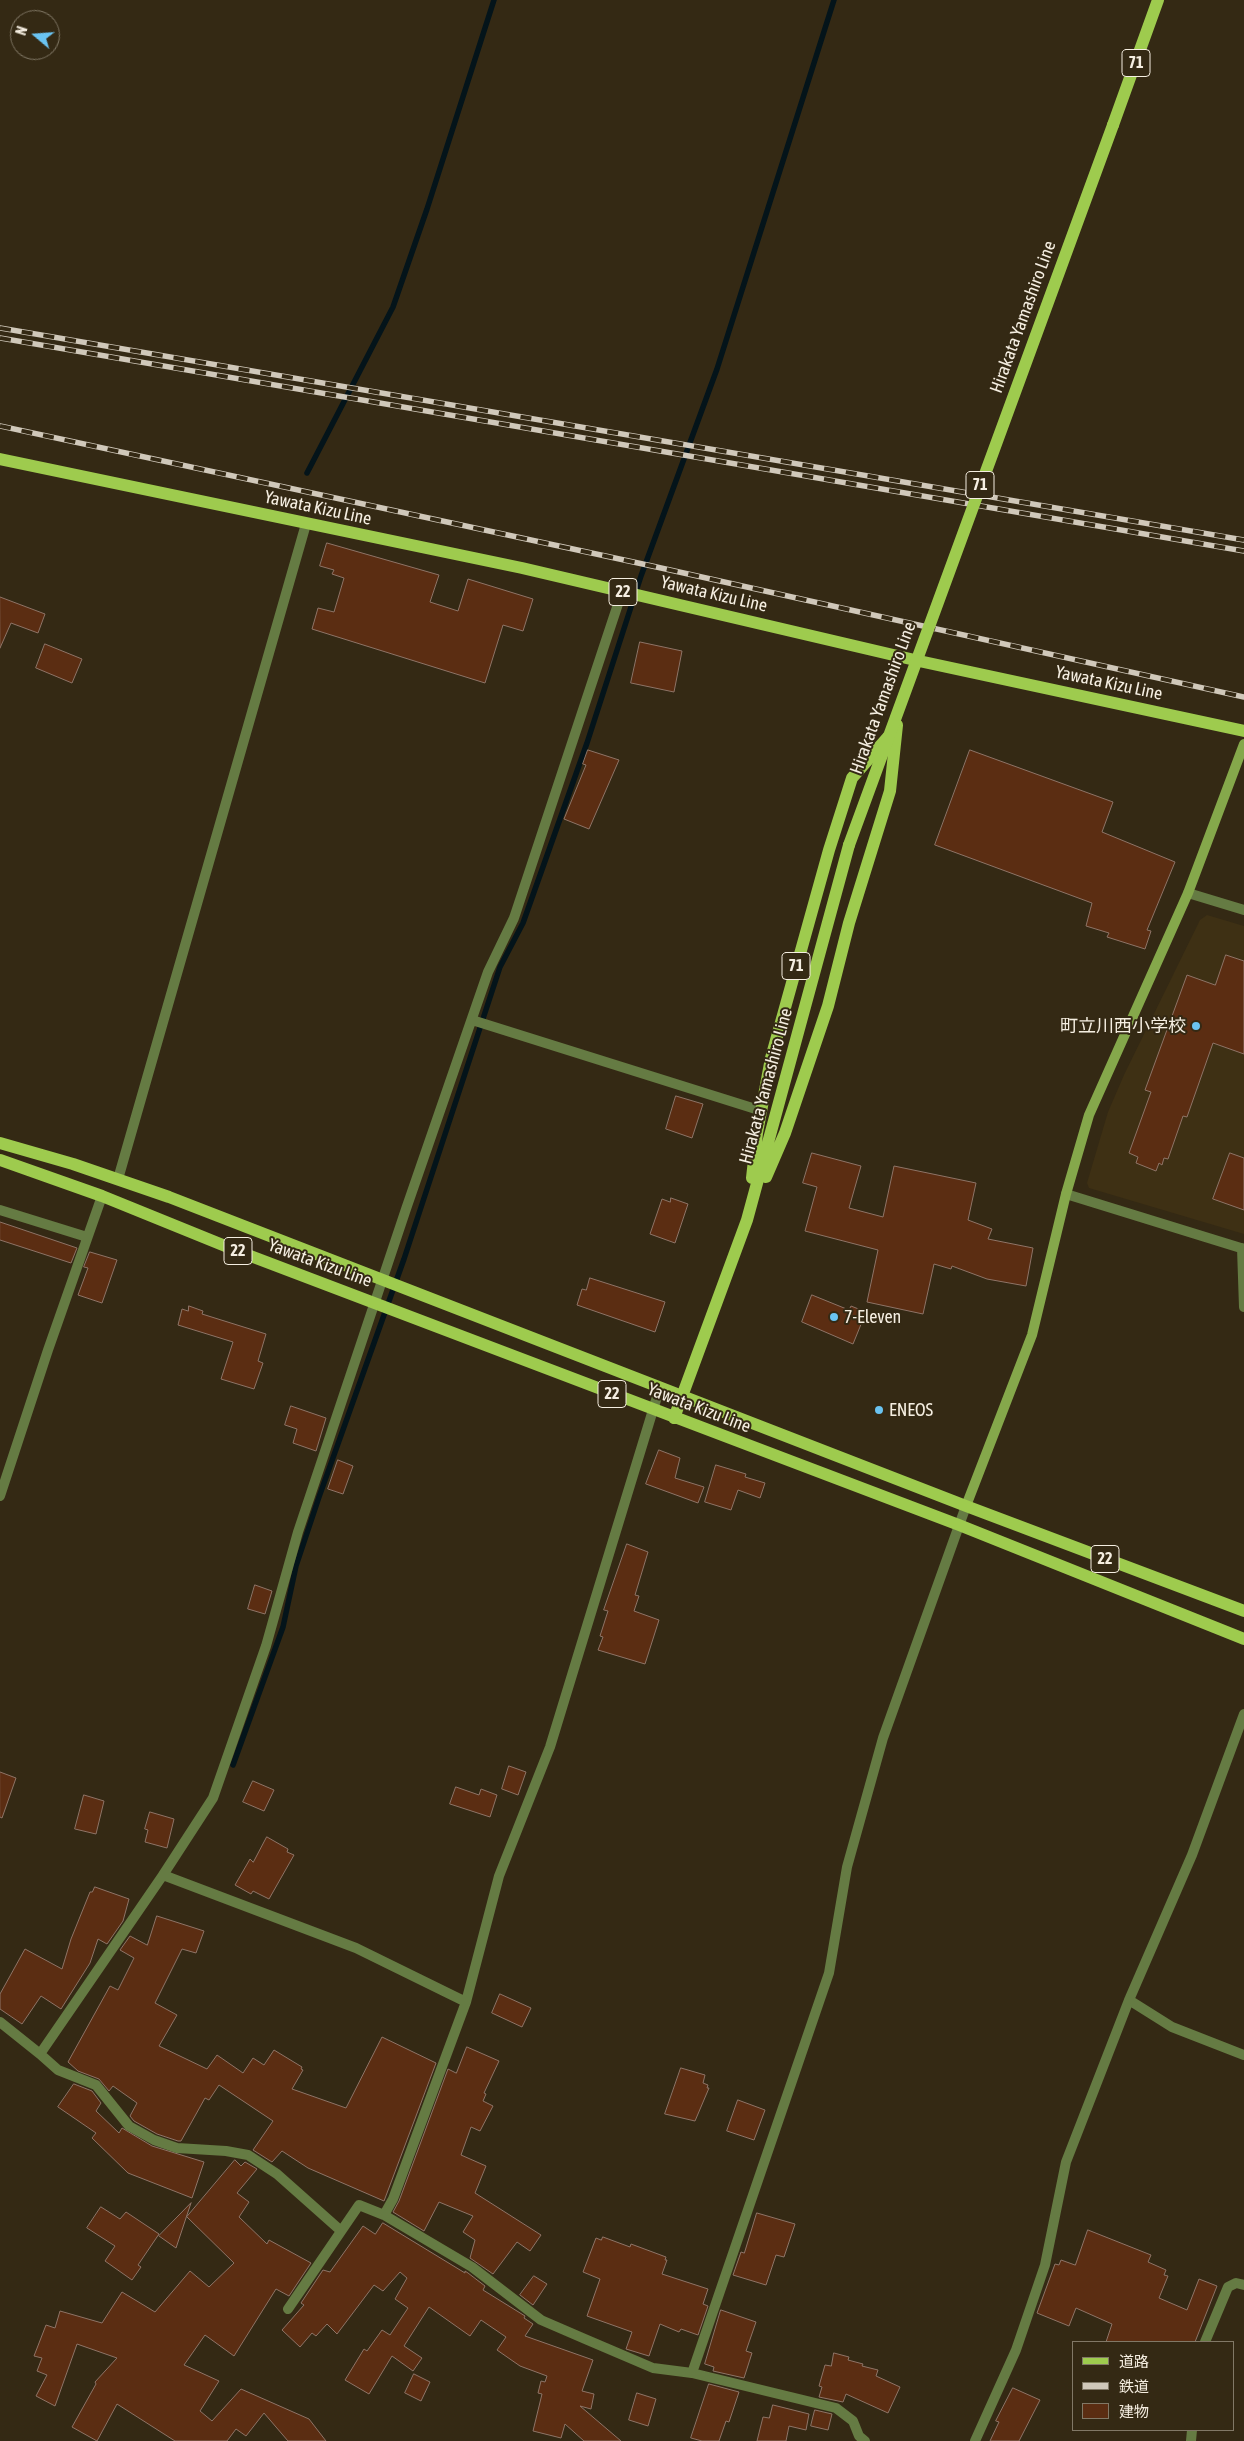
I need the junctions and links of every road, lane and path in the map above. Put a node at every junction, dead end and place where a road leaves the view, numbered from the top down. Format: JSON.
{"nodes":[{"id":1,"x":1158,"y":0,"type":"edge"},
{"id":2,"x":0,"y":459,"type":"edge"},
{"id":3,"x":306,"y":524,"type":"junction"},
{"id":4,"x":622,"y":592,"type":"junction"},
{"id":5,"x":919,"y":661,"type":"junction"},
{"id":6,"x":894,"y":731,"type":"junction"},
{"id":7,"x":1244,"y":731,"type":"edge"},
{"id":8,"x":1244,"y":744,"type":"edge"},
{"id":9,"x":1188,"y":893,"type":"junction"},
{"id":10,"x":1244,"y":910,"type":"edge"},
{"id":11,"x":472,"y":1020,"type":"junction"},
{"id":12,"x":762,"y":1111,"type":"junction"},
{"id":13,"x":0,"y":1143,"type":"edge"},
{"id":14,"x":0,"y":1160,"type":"edge"},
{"id":15,"x":118,"y":1179,"type":"junction"},
{"id":16,"x":1066,"y":1194,"type":"junction"},
{"id":17,"x":102,"y":1196,"type":"junction"},
{"id":18,"x":0,"y":1210,"type":"edge"},
{"id":19,"x":747,"y":1220,"type":"junction"},
{"id":20,"x":87,"y":1237,"type":"junction"},
{"id":21,"x":1243,"y":1249,"type":"edge"},
{"id":22,"x":382,"y":1280,"type":"junction"},
{"id":23,"x":375,"y":1302,"type":"junction"},
{"id":24,"x":1244,"y":1307,"type":"edge"},
{"id":25,"x":660,"y":1386,"type":"junction"},
{"id":26,"x":682,"y":1395,"type":"junction"},
{"id":27,"x":653,"y":1409,"type":"junction"},
{"id":28,"x":674,"y":1418,"type":"junction"},
{"id":29,"x":0,"y":1496,"type":"edge"},
{"id":30,"x":966,"y":1506,"type":"junction"},
{"id":31,"x":959,"y":1525,"type":"junction"},
{"id":32,"x":1244,"y":1612,"type":"edge"},
{"id":33,"x":1244,"y":1638,"type":"edge"},
{"id":34,"x":1244,"y":1714,"type":"edge"},
{"id":35,"x":163,"y":1876,"type":"junction"},
{"id":36,"x":1129,"y":2000,"type":"junction"},
{"id":37,"x":466,"y":2002,"type":"junction"},
{"id":38,"x":0,"y":2022,"type":"edge"},
{"id":39,"x":40,"y":2054,"type":"junction"},
{"id":40,"x":1244,"y":2055,"type":"edge"},
{"id":41,"x":384,"y":2214,"type":"junction"},
{"id":42,"x":340,"y":2230,"type":"junction"},
{"id":43,"x":1244,"y":2285,"type":"edge"},
{"id":44,"x":288,"y":2310,"type":"dead end"},
{"id":45,"x":1205,"y":2341,"type":"edge"},
{"id":46,"x":692,"y":2373,"type":"junction"},
{"id":47,"x":859,"y":2439,"type":"edge"},
{"id":48,"x":975,"y":2441,"type":"edge"}],
"edges":[{"from":1,"to":19,"type":"main road","name":"Hirakata Yamashiro Line","number":"71","bridge":true},
{"from":2,"to":3,"type":"main road","name":"Yawata Kizu Line","number":"22"},
{"from":3,"to":4,"type":"main road","name":"Yawata Kizu Line","number":"22"},
{"from":3,"to":15,"type":"street"},
{"from":4,"to":5,"type":"main road","name":"Yawata Kizu Line","number":"22"},
{"from":4,"to":11,"type":"street"},
{"from":5,"to":6,"type":"main road","number":"71"},
{"from":5,"to":7,"type":"main road","name":"Yawata Kizu Line","number":"22"},
{"from":6,"to":12,"type":"main road","number":"71"},
{"from":6,"to":19,"type":"main road","number":"71"},
{"from":8,"to":9,"type":"street"},
{"from":9,"to":10,"type":"street"},
{"from":9,"to":16,"type":"street"},
{"from":11,"to":12,"type":"street"},
{"from":11,"to":22,"type":"street"},
{"from":12,"to":19,"type":"main road","number":"71"},
{"from":13,"to":15,"type":"main road","name":"Yawata Kizu Line","number":"22"},
{"from":14,"to":17,"type":"main road","name":"Yawata Kizu Line","number":"22"},
{"from":15,"to":22,"type":"main road","name":"Yawata Kizu Line","number":"22"},
{"from":16,"to":21,"type":"street"},
{"from":16,"to":30,"type":"street"},
{"from":17,"to":20,"type":"street"},
{"from":17,"to":23,"type":"main road","name":"Yawata Kizu Line","number":"22"},
{"from":18,"to":20,"type":"street"},
{"from":19,"to":26,"type":"main road","name":"Hirakata Yamashiro Line","number":"71"},
{"from":20,"to":29,"type":"street"},
{"from":21,"to":24,"type":"street"},
{"from":22,"to":23,"type":"street"},
{"from":22,"to":25,"type":"main road","name":"Yawata Kizu Line","number":"22"},
{"from":23,"to":27,"type":"main road","name":"Yawata Kizu Line","number":"22"},
{"from":23,"to":35,"type":"street"},
{"from":25,"to":26,"type":"main road","name":"Yawata Kizu Line","number":"22"},
{"from":25,"to":27,"type":"street"},
{"from":26,"to":28,"type":"main road","name":"Hirakata Yamashiro Line","number":"71"},
{"from":26,"to":30,"type":"main road","name":"Yawata Kizu Line","number":"22"},
{"from":27,"to":28,"type":"main road","name":"Yawata Kizu Line","number":"22"},
{"from":27,"to":37,"type":"street"},
{"from":28,"to":31,"type":"main road","name":"Yawata Kizu Line","number":"22"},
{"from":30,"to":31,"type":"street"},
{"from":30,"to":32,"type":"main road","name":"Yawata Kizu Line","number":"22"},
{"from":31,"to":33,"type":"main road","name":"Yawata Kizu Line","number":"22"},
{"from":31,"to":46,"type":"street"},
{"from":34,"to":36,"type":"street"},
{"from":35,"to":37,"type":"street"},
{"from":35,"to":39,"type":"street"},
{"from":36,"to":40,"type":"street"},
{"from":36,"to":48,"type":"street"},
{"from":37,"to":41,"type":"street"},
{"from":38,"to":39,"type":"street"},
{"from":39,"to":42,"type":"street"},
{"from":41,"to":42,"type":"street"},
{"from":41,"to":46,"type":"street"},
{"from":42,"to":44,"type":"street"},
{"from":43,"to":45,"type":"street"},
{"from":46,"to":47,"type":"street"}]}
